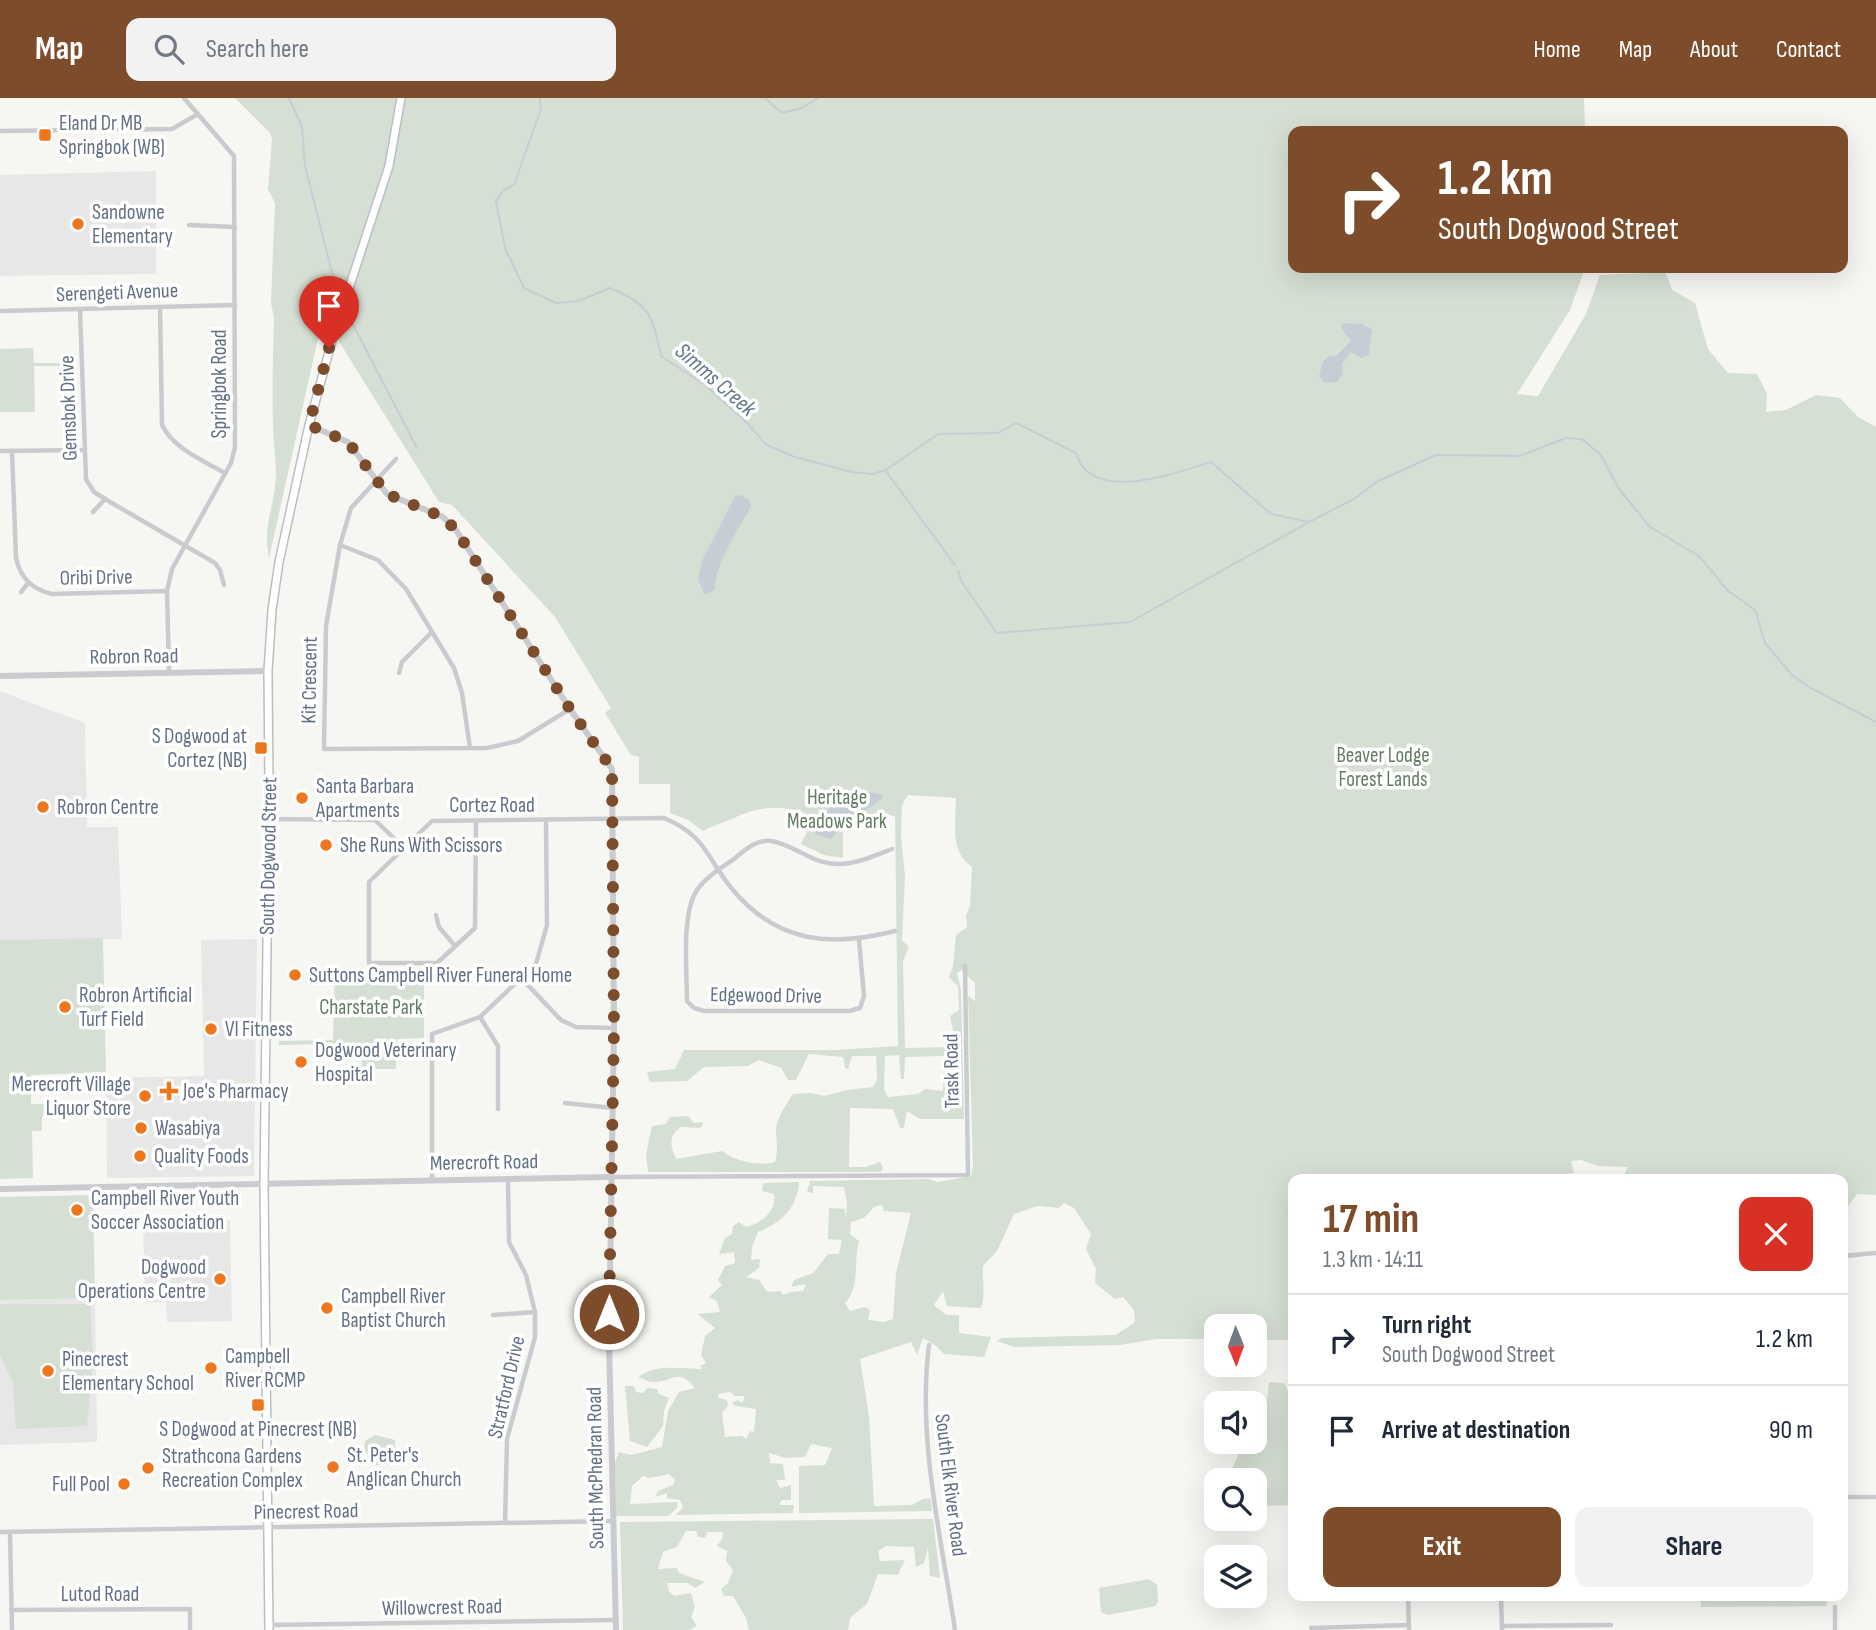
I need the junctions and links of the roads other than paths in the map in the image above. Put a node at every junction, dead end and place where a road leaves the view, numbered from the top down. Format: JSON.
{"nodes":[{"id":1,"x":184,"y":98,"type":"edge"},
{"id":2,"x":401,"y":99,"type":"edge"},
{"id":3,"x":198,"y":114,"type":"junction"},
{"id":4,"x":0,"y":131,"type":"edge"},
{"id":5,"x":189,"y":225,"type":"dead end"},
{"id":6,"x":235,"y":227,"type":"junction"},
{"id":7,"x":235,"y":305,"type":"junction"},
{"id":8,"x":160,"y":307,"type":"junction"},
{"id":9,"x":80,"y":309,"type":"junction"},
{"id":10,"x":0,"y":311,"type":"edge"},
{"id":11,"x":309,"y":425,"type":"junction"},
{"id":12,"x":84,"y":450,"type":"junction"},
{"id":13,"x":0,"y":451,"type":"edge"},
{"id":14,"x":12,"y":451,"type":"junction"},
{"id":15,"x":396,"y":459,"type":"dead end"},
{"id":16,"x":225,"y":473,"type":"junction"},
{"id":17,"x":377,"y":480,"type":"junction"},
{"id":18,"x":105,"y":499,"type":"junction"},
{"id":19,"x":93,"y":512,"type":"dead end"},
{"id":20,"x":186,"y":544,"type":"junction"},
{"id":21,"x":340,"y":545,"type":"junction"},
{"id":22,"x":28,"y":583,"type":"junction"},
{"id":23,"x":224,"y":585,"type":"dead end"},
{"id":24,"x":167,"y":591,"type":"junction"},
{"id":25,"x":21,"y":592,"type":"dead end"},
{"id":26,"x":432,"y":632,"type":"junction"},
{"id":27,"x":268,"y":671,"type":"junction"},
{"id":28,"x":169,"y":673,"type":"junction"},
{"id":29,"x":399,"y":673,"type":"dead end"},
{"id":30,"x":0,"y":676,"type":"edge"},
{"id":31,"x":570,"y":709,"type":"junction"},
{"id":32,"x":470,"y":748,"type":"junction"},
{"id":33,"x":269,"y":819,"type":"junction"},
{"id":34,"x":546,"y":820,"type":"junction"},
{"id":35,"x":612,"y":820,"type":"junction"},
{"id":36,"x":476,"y":821,"type":"junction"},
{"id":37,"x":404,"y":848,"type":"junction"},
{"id":38,"x":892,"y":849,"type":"dead end"},
{"id":39,"x":719,"y":870,"type":"junction"},
{"id":40,"x":436,"y":915,"type":"dead end"},
{"id":41,"x":895,"y":932,"type":"dead end"},
{"id":42,"x":859,"y":940,"type":"junction"},
{"id":43,"x":456,"y":946,"type":"junction"},
{"id":44,"x":965,"y":966,"type":"dead end"},
{"id":45,"x":522,"y":979,"type":"junction"},
{"id":46,"x":480,"y":1017,"type":"junction"},
{"id":47,"x":614,"y":1028,"type":"junction"},
{"id":48,"x":565,"y":1103,"type":"dead end"},
{"id":49,"x":613,"y":1108,"type":"junction"},
{"id":50,"x":498,"y":1109,"type":"dead end"},
{"id":51,"x":968,"y":1175,"type":"joint"},
{"id":52,"x":610,"y":1177,"type":"junction"},
{"id":53,"x":508,"y":1179,"type":"junction"},
{"id":54,"x":432,"y":1180,"type":"junction"},
{"id":55,"x":264,"y":1184,"type":"junction"},
{"id":56,"x":0,"y":1189,"type":"edge"},
{"id":57,"x":1876,"y":1252,"type":"edge"},
{"id":58,"x":1848,"y":1255,"type":"edge"},
{"id":59,"x":535,"y":1312,"type":"junction"},
{"id":60,"x":493,"y":1315,"type":"dead end"},
{"id":61,"x":929,"y":1345,"type":"dead end"},
{"id":62,"x":1848,"y":1497,"type":"edge"},
{"id":63,"x":1876,"y":1497,"type":"edge"},
{"id":64,"x":613,"y":1521,"type":"junction"},
{"id":65,"x":505,"y":1523,"type":"junction"},
{"id":66,"x":267,"y":1527,"type":"junction"},
{"id":67,"x":0,"y":1532,"type":"edge"},
{"id":68,"x":10,"y":1532,"type":"junction"},
{"id":69,"x":1408,"y":1601,"type":"edge"},
{"id":70,"x":1501,"y":1601,"type":"edge"},
{"id":71,"x":1835,"y":1607,"type":"dead end"},
{"id":72,"x":11,"y":1610,"type":"junction"},
{"id":73,"x":616,"y":1620,"type":"junction"},
{"id":74,"x":1611,"y":1625,"type":"dead end"},
{"id":75,"x":1409,"y":1627,"type":"edge"},
{"id":76,"x":269,"y":1628,"type":"edge"},
{"id":77,"x":1311,"y":1628,"type":"dead end"},
{"id":78,"x":1502,"y":1628,"type":"edge"},
{"id":79,"x":12,"y":1630,"type":"edge"},
{"id":80,"x":190,"y":1630,"type":"edge"},
{"id":81,"x":616,"y":1630,"type":"edge"},
{"id":82,"x":955,"y":1630,"type":"edge"},
{"id":83,"x":1835,"y":1630,"type":"edge"}],
"edges":[{"from":1,"to":3,"type":"street","name":"Springbok Road"},
{"from":2,"to":11,"type":"main road","name":"South Dogwood Street"},
{"from":3,"to":4,"type":"street"},
{"from":3,"to":6,"type":"street","name":"Springbok Road"},
{"from":5,"to":6,"type":"street"},
{"from":6,"to":7,"type":"street","name":"Springbok Road"},
{"from":7,"to":8,"type":"street","name":"Serengeti Avenue"},
{"from":7,"to":16,"type":"street","name":"Springbok Road"},
{"from":8,"to":9,"type":"street","name":"Serengeti Avenue"},
{"from":8,"to":16,"type":"street"},
{"from":9,"to":10,"type":"street","name":"Serengeti Avenue"},
{"from":9,"to":12,"type":"street","name":"Gemsbok Drive"},
{"from":11,"to":17,"type":"street","name":"South McPhedran Road"},
{"from":11,"to":27,"type":"main road","name":"South Dogwood Street"},
{"from":12,"to":14,"type":"street"},
{"from":12,"to":18,"type":"street","name":"Gemsbok Drive"},
{"from":13,"to":14,"type":"street"},
{"from":14,"to":22,"type":"street","name":"Oribi Drive"},
{"from":15,"to":17,"type":"street","name":"Kit Crescent"},
{"from":16,"to":20,"type":"street","name":"Springbok Road"},
{"from":17,"to":21,"type":"street","name":"Kit Crescent"},
{"from":17,"to":31,"type":"street","name":"South McPhedran Road"},
{"from":18,"to":19,"type":"street"},
{"from":18,"to":20,"type":"street","name":"Gemsbok Drive"},
{"from":20,"to":23,"type":"street","name":"Gemsbok Drive"},
{"from":20,"to":24,"type":"street","name":"Springbok Road"},
{"from":21,"to":26,"type":"street"},
{"from":21,"to":32,"type":"street","name":"Kit Crescent"},
{"from":22,"to":24,"type":"street","name":"Oribi Drive"},
{"from":22,"to":25,"type":"street","name":"Oribi Drive"},
{"from":24,"to":28,"type":"street","name":"Springbok Road"},
{"from":26,"to":29,"type":"street"},
{"from":26,"to":32,"type":"street"},
{"from":27,"to":28,"type":"street","name":"Robron Road"},
{"from":27,"to":33,"type":"main road","name":"South Dogwood Street"},
{"from":28,"to":30,"type":"street","name":"Robron Road"},
{"from":31,"to":32,"type":"street","name":"Kit Crescent"},
{"from":31,"to":35,"type":"street","name":"South McPhedran Road"},
{"from":33,"to":37,"type":"street"},
{"from":33,"to":55,"type":"main road","name":"South Dogwood Street"},
{"from":34,"to":35,"type":"street","name":"Cortez Road"},
{"from":34,"to":36,"type":"street","name":"Cortez Road"},
{"from":34,"to":45,"type":"street"},
{"from":35,"to":39,"type":"street","name":"Cortez Road"},
{"from":35,"to":47,"type":"street","name":"South McPhedran Road"},
{"from":36,"to":37,"type":"street","name":"Cortez Road"},
{"from":36,"to":43,"type":"street"},
{"from":37,"to":43,"type":"street","name":"Cortez Road"},
{"from":38,"to":39,"type":"street","name":"Edgewood Drive"},
{"from":39,"to":42,"type":"street","name":"Cortez Road"},
{"from":39,"to":42,"type":"street","name":"Edgewood Drive"},
{"from":40,"to":43,"type":"street"},
{"from":41,"to":42,"type":"street","name":"Cortez Road"},
{"from":44,"to":51,"type":"street","name":"Trask Road"},
{"from":45,"to":46,"type":"street"},
{"from":45,"to":47,"type":"street"},
{"from":46,"to":50,"type":"street"},
{"from":46,"to":54,"type":"street"},
{"from":47,"to":49,"type":"street","name":"South McPhedran Road"},
{"from":48,"to":49,"type":"street"},
{"from":49,"to":52,"type":"street","name":"South McPhedran Road"},
{"from":51,"to":52,"type":"street","name":"Merecroft Road"},
{"from":52,"to":53,"type":"street","name":"Merecroft Road"},
{"from":52,"to":64,"type":"street","name":"South McPhedran Road"},
{"from":53,"to":54,"type":"street","name":"Merecroft Road"},
{"from":53,"to":59,"type":"street","name":"Stratford Drive"},
{"from":54,"to":55,"type":"street","name":"Merecroft Road"},
{"from":55,"to":56,"type":"street","name":"Merecroft Road"},
{"from":55,"to":66,"type":"main road","name":"South Dogwood Street"},
{"from":57,"to":58,"type":"street"},
{"from":59,"to":60,"type":"street"},
{"from":59,"to":65,"type":"street","name":"Stratford Drive"},
{"from":61,"to":82,"type":"street","name":"South Elk River Road"},
{"from":62,"to":63,"type":"street"},
{"from":64,"to":65,"type":"street","name":"Pinecrest Road"},
{"from":64,"to":73,"type":"street","name":"South McPhedran Road"},
{"from":65,"to":66,"type":"street","name":"Pinecrest Road"},
{"from":66,"to":68,"type":"street","name":"Pinecrest Road"},
{"from":66,"to":76,"type":"main road","name":"South Dogwood Street"},
{"from":67,"to":68,"type":"street","name":"Pinecrest Road"},
{"from":68,"to":72,"type":"street"},
{"from":69,"to":75,"type":"street"},
{"from":70,"to":78,"type":"street"},
{"from":71,"to":83,"type":"street"},
{"from":72,"to":79,"type":"street"},
{"from":72,"to":80,"type":"street","name":"Lutod Road"},
{"from":73,"to":76,"type":"street","name":"Willowcrest Road"},
{"from":73,"to":81,"type":"street","name":"South McPhedran Road"},
{"from":74,"to":78,"type":"street"},
{"from":75,"to":77,"type":"street"}]}
